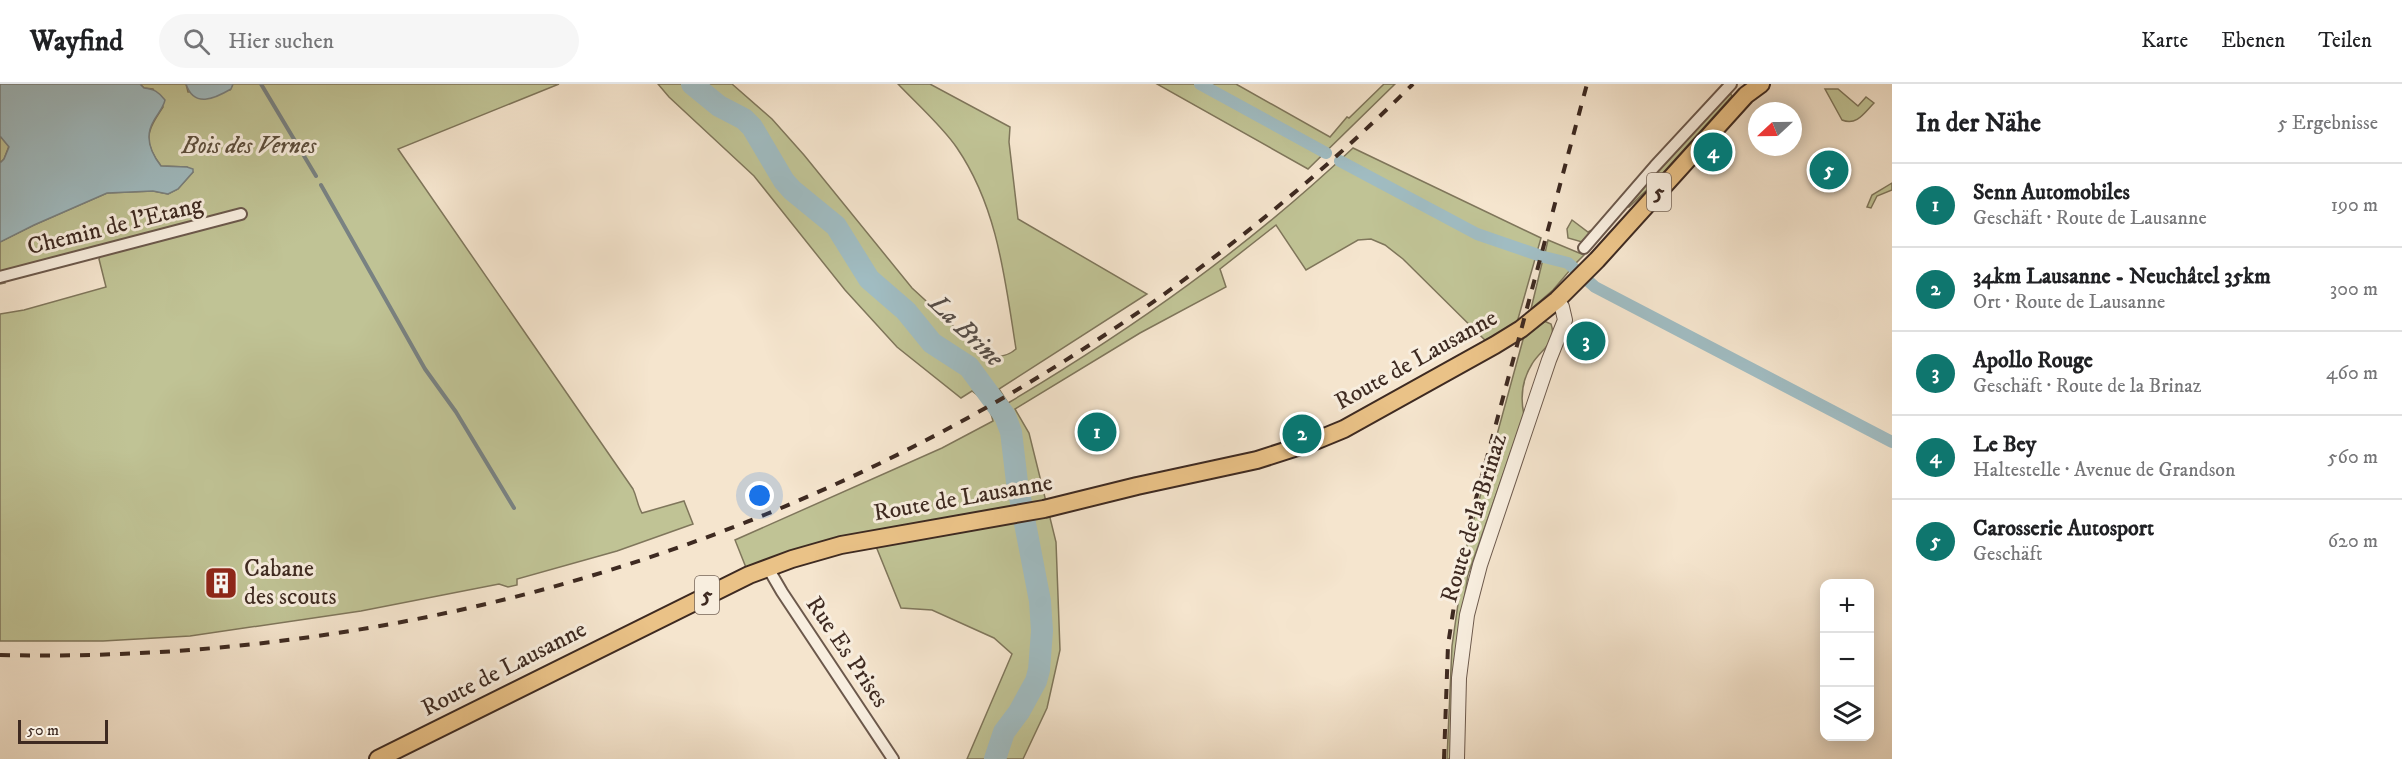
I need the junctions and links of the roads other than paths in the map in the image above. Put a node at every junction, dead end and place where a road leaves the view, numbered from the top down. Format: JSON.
{"nodes":[{"id":1,"x":1731,"y":84,"type":"edge"},
{"id":2,"x":1761,"y":84,"type":"edge"},
{"id":3,"x":1748,"y":89,"type":"edge"},
{"id":4,"x":240,"y":214,"type":"dead end"},
{"id":5,"x":1584,"y":248,"type":"dead end"},
{"id":6,"x":0,"y":277,"type":"edge"},
{"id":7,"x":1557,"y":300,"type":"junction"},
{"id":8,"x":768,"y":568,"type":"junction"},
{"id":9,"x":378,"y":759,"type":"edge"},
{"id":10,"x":893,"y":759,"type":"edge"},
{"id":11,"x":1457,"y":759,"type":"edge"}],
"edges":[{"from":1,"to":5,"type":"street"},
{"from":2,"to":3,"type":"main road","number":"5"},
{"from":3,"to":7,"type":"main road","number":"5"},
{"from":4,"to":6,"type":"street","name":"Chemin de l'Etang"},
{"from":7,"to":8,"type":"main road","name":"Route de Lausanne","number":"5"},
{"from":7,"to":11,"type":"street","name":"Route de la Brinaz"},
{"from":8,"to":9,"type":"main road","name":"Route de Lausanne","number":"5"},
{"from":8,"to":10,"type":"street","name":"Rue Es Prises"}]}
